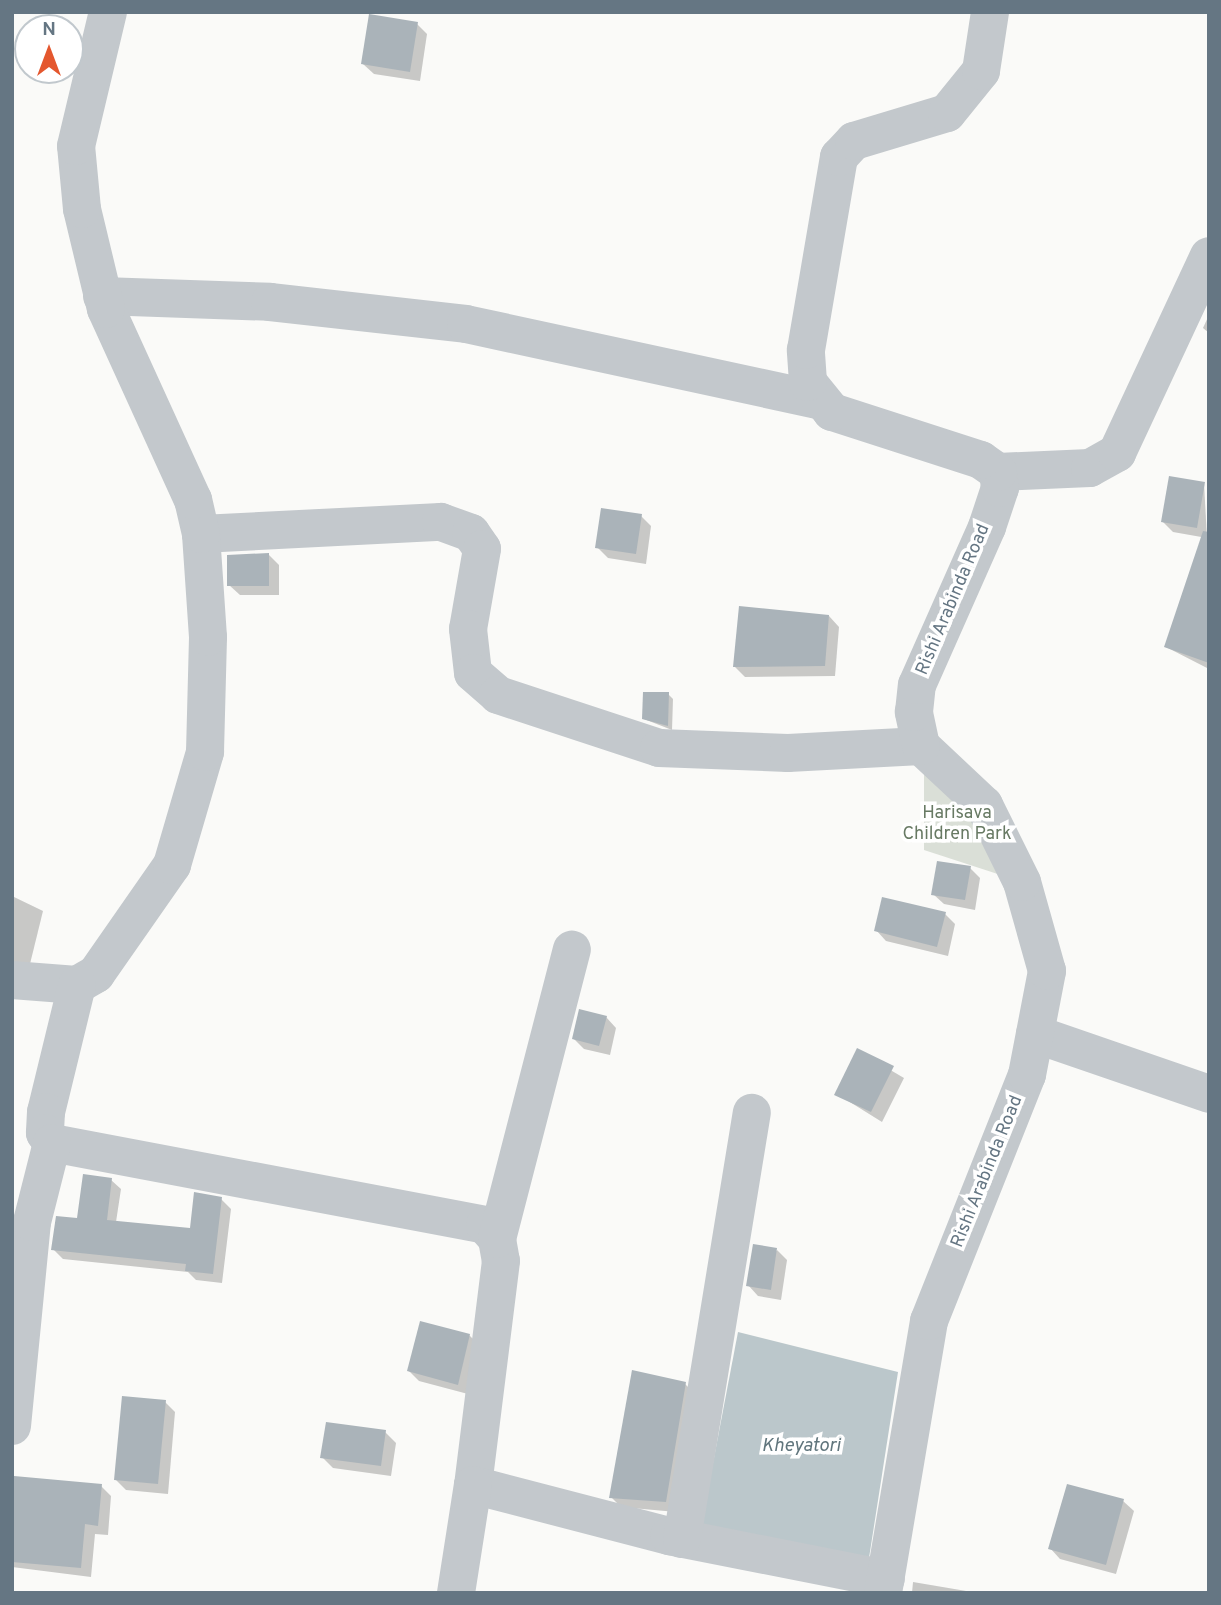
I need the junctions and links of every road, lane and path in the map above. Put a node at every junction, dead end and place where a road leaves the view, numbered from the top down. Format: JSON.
{"nodes":[{"id":1,"x":108,"y":12,"type":"edge"},
{"id":2,"x":990,"y":12,"type":"edge"},
{"id":3,"x":1209,"y":256,"type":"edge"},
{"id":4,"x":102,"y":296,"type":"junction"},
{"id":5,"x":817,"y":400,"type":"junction"},
{"id":6,"x":998,"y":472,"type":"junction"},
{"id":7,"x":201,"y":534,"type":"junction"},
{"id":8,"x":921,"y":746,"type":"junction"},
{"id":9,"x":572,"y":950,"type":"dead end"},
{"id":10,"x":12,"y":980,"type":"edge"},
{"id":11,"x":77,"y":985,"type":"junction"},
{"id":12,"x":1035,"y":1034,"type":"junction"},
{"id":13,"x":1209,"y":1094,"type":"edge"},
{"id":14,"x":752,"y":1114,"type":"dead end"},
{"id":15,"x":52,"y":1143,"type":"junction"},
{"id":16,"x":497,"y":1239,"type":"junction"},
{"id":17,"x":20,"y":1254,"type":"edge"},
{"id":18,"x":15,"y":1349,"type":"edge"},
{"id":19,"x":12,"y":1426,"type":"edge"},
{"id":20,"x":473,"y":1485,"type":"junction"},
{"id":21,"x":682,"y":1539,"type":"junction"},
{"id":22,"x":885,"y":1586,"type":"edge"},
{"id":23,"x":456,"y":1593,"type":"edge"}],
"edges":[{"from":1,"to":4,"type":"street"},
{"from":2,"to":5,"type":"street"},
{"from":3,"to":6,"type":"street"},
{"from":4,"to":5,"type":"street"},
{"from":4,"to":7,"type":"street"},
{"from":5,"to":6,"type":"street"},
{"from":6,"to":8,"type":"street","name":"Rishi Arabinda Road"},
{"from":7,"to":8,"type":"street"},
{"from":7,"to":11,"type":"street"},
{"from":8,"to":12,"type":"street","name":"Rishi Arabinda Road"},
{"from":9,"to":16,"type":"street"},
{"from":10,"to":11,"type":"street"},
{"from":11,"to":15,"type":"street"},
{"from":12,"to":13,"type":"street"},
{"from":12,"to":22,"type":"street","name":"Rishi Arabinda Road"},
{"from":14,"to":21,"type":"street"},
{"from":15,"to":16,"type":"street"},
{"from":15,"to":17,"type":"street"},
{"from":16,"to":20,"type":"street"},
{"from":17,"to":18,"type":"street"},
{"from":18,"to":19,"type":"street"},
{"from":20,"to":21,"type":"street"},
{"from":20,"to":23,"type":"street"},
{"from":21,"to":22,"type":"street"}]}
